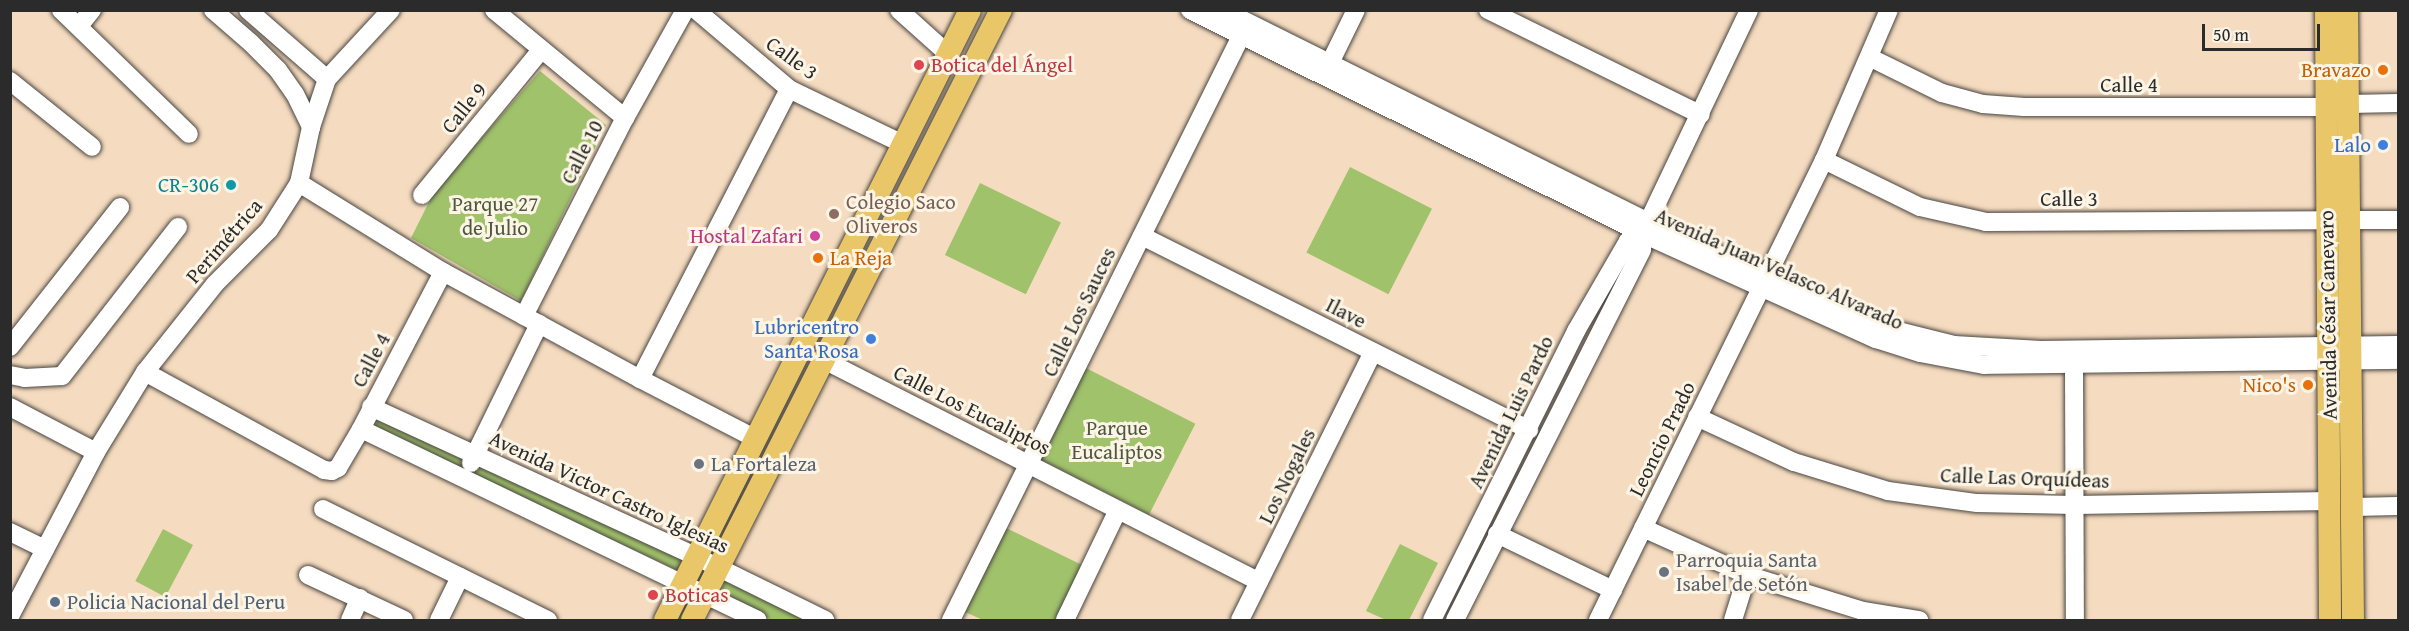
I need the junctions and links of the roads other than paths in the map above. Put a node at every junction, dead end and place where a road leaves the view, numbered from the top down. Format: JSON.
{"nodes":[{"id":1,"x":61,"y":10,"type":"edge"},
{"id":2,"x":92,"y":10,"type":"edge"},
{"id":3,"x":213,"y":10,"type":"edge"},
{"id":4,"x":248,"y":10,"type":"edge"},
{"id":5,"x":391,"y":10,"type":"edge"},
{"id":6,"x":494,"y":10,"type":"edge"},
{"id":7,"x":685,"y":10,"type":"edge"},
{"id":8,"x":696,"y":10,"type":"edge"},
{"id":9,"x":899,"y":10,"type":"edge"},
{"id":10,"x":970,"y":10,"type":"edge"},
{"id":11,"x":1001,"y":10,"type":"edge"},
{"id":12,"x":1190,"y":10,"type":"edge"},
{"id":13,"x":1222,"y":10,"type":"edge"},
{"id":14,"x":1356,"y":10,"type":"edge"},
{"id":15,"x":1488,"y":10,"type":"edge"},
{"id":16,"x":1889,"y":10,"type":"edge"},
{"id":17,"x":2326,"y":10,"type":"edge"},
{"id":18,"x":2347,"y":10,"type":"edge"},
{"id":19,"x":1745,"y":12,"type":"edge"},
{"id":20,"x":79,"y":26,"type":"junction"},
{"id":21,"x":1245,"y":29,"type":"junction"},
{"id":22,"x":540,"y":50,"type":"junction"},
{"id":23,"x":948,"y":54,"type":"junction"},
{"id":24,"x":1869,"y":57,"type":"junction"},
{"id":25,"x":1330,"y":63,"type":"junction"},
{"id":26,"x":327,"y":79,"type":"junction"},
{"id":27,"x":10,"y":81,"type":"edge"},
{"id":28,"x":789,"y":89,"type":"junction"},
{"id":29,"x":2349,"y":104,"type":"junction"},
{"id":30,"x":2398,"y":104,"type":"edge"},
{"id":31,"x":2326,"y":107,"type":"junction"},
{"id":32,"x":1701,"y":115,"type":"junction"},
{"id":33,"x":625,"y":118,"type":"junction"},
{"id":34,"x":311,"y":127,"type":"junction"},
{"id":35,"x":189,"y":134,"type":"dead end"},
{"id":36,"x":903,"y":144,"type":"junction"},
{"id":37,"x":92,"y":147,"type":"dead end"},
{"id":38,"x":1824,"y":160,"type":"junction"},
{"id":39,"x":299,"y":183,"type":"junction"},
{"id":40,"x":422,"y":195,"type":"dead end"},
{"id":41,"x":120,"y":207,"type":"dead end"},
{"id":42,"x":2327,"y":220,"type":"junction"},
{"id":43,"x":2351,"y":220,"type":"junction"},
{"id":44,"x":2398,"y":220,"type":"edge"},
{"id":45,"x":178,"y":227,"type":"dead end"},
{"id":46,"x":1645,"y":227,"type":"junction"},
{"id":47,"x":1142,"y":236,"type":"junction"},
{"id":48,"x":443,"y":272,"type":"junction"},
{"id":49,"x":1764,"y":283,"type":"junction"},
{"id":50,"x":531,"y":320,"type":"junction"},
{"id":51,"x":2398,"y":345,"type":"edge"},
{"id":52,"x":10,"y":347,"type":"edge"},
{"id":53,"x":1373,"y":352,"type":"junction"},
{"id":54,"x":2339,"y":353,"type":"junction"},
{"id":55,"x":825,"y":360,"type":"junction"},
{"id":56,"x":2398,"y":360,"type":"edge"},
{"id":57,"x":2074,"y":365,"type":"junction"},
{"id":58,"x":145,"y":372,"type":"junction"},
{"id":59,"x":10,"y":375,"type":"edge"},
{"id":60,"x":640,"y":379,"type":"junction"},
{"id":61,"x":10,"y":407,"type":"edge"},
{"id":62,"x":371,"y":407,"type":"junction"},
{"id":63,"x":1697,"y":417,"type":"junction"},
{"id":64,"x":361,"y":429,"type":"junction"},
{"id":65,"x":1529,"y":430,"type":"junction"},
{"id":66,"x":756,"y":438,"type":"junction"},
{"id":67,"x":96,"y":452,"type":"junction"},
{"id":68,"x":476,"y":454,"type":"junction"},
{"id":69,"x":1029,"y":465,"type":"junction"},
{"id":70,"x":464,"y":478,"type":"junction"},
{"id":71,"x":2330,"y":501,"type":"junction"},
{"id":72,"x":2075,"y":505,"type":"junction"},
{"id":73,"x":2398,"y":506,"type":"edge"},
{"id":74,"x":2353,"y":507,"type":"junction"},
{"id":75,"x":323,"y":509,"type":"dead end"},
{"id":76,"x":1118,"y":510,"type":"junction"},
{"id":77,"x":1643,"y":528,"type":"junction"},
{"id":78,"x":10,"y":532,"type":"edge"},
{"id":79,"x":1497,"y":534,"type":"junction"},
{"id":80,"x":45,"y":549,"type":"junction"},
{"id":81,"x":697,"y":556,"type":"junction"},
{"id":82,"x":719,"y":568,"type":"junction"},
{"id":83,"x":308,"y":575,"type":"dead end"},
{"id":84,"x":1747,"y":575,"type":"junction"},
{"id":85,"x":460,"y":577,"type":"junction"},
{"id":86,"x":1259,"y":582,"type":"junction"},
{"id":87,"x":683,"y":583,"type":"junction"},
{"id":88,"x":1613,"y":590,"type":"junction"},
{"id":89,"x":705,"y":595,"type":"junction"},
{"id":90,"x":360,"y":598,"type":"junction"},
{"id":91,"x":10,"y":616,"type":"edge"},
{"id":92,"x":1862,"y":616,"type":"edge"},
{"id":93,"x":1073,"y":618,"type":"edge"},
{"id":94,"x":350,"y":621,"type":"edge"},
{"id":95,"x":404,"y":621,"type":"edge"},
{"id":96,"x":439,"y":621,"type":"edge"},
{"id":97,"x":548,"y":621,"type":"edge"},
{"id":98,"x":665,"y":621,"type":"edge"},
{"id":99,"x":692,"y":621,"type":"edge"},
{"id":100,"x":757,"y":621,"type":"edge"},
{"id":101,"x":825,"y":621,"type":"edge"},
{"id":102,"x":951,"y":621,"type":"edge"},
{"id":103,"x":1240,"y":621,"type":"edge"},
{"id":104,"x":1432,"y":621,"type":"edge"},
{"id":105,"x":1455,"y":621,"type":"edge"},
{"id":106,"x":1598,"y":621,"type":"edge"},
{"id":107,"x":1733,"y":621,"type":"edge"},
{"id":108,"x":1919,"y":621,"type":"edge"},
{"id":109,"x":2075,"y":621,"type":"edge"},
{"id":110,"x":2330,"y":621,"type":"edge"},
{"id":111,"x":2354,"y":621,"type":"edge"}],
"edges":[{"from":1,"to":20,"type":"street"},
{"from":2,"to":20,"type":"street"},
{"from":3,"to":34,"type":"street"},
{"from":4,"to":26,"type":"street"},
{"from":5,"to":26,"type":"street"},
{"from":6,"to":22,"type":"street"},
{"from":7,"to":33,"type":"street","name":"Calle 10"},
{"from":8,"to":28,"type":"street","name":"Calle 3"},
{"from":9,"to":23,"type":"street"},
{"from":10,"to":23,"type":"main road"},
{"from":11,"to":55,"type":"main road"},
{"from":12,"to":21,"type":"street","name":"Avenida Juan Velasco Alvarado"},
{"from":13,"to":21,"type":"street","name":"Avenida Juan Velasco Alvarado"},
{"from":14,"to":25,"type":"street"},
{"from":15,"to":32,"type":"street"},
{"from":16,"to":24,"type":"street","name":"Leoncio Prado"},
{"from":17,"to":31,"type":"main road","name":"Avenida César Canevaro"},
{"from":18,"to":29,"type":"main road","name":"Avenida César Canevaro"},
{"from":19,"to":32,"type":"street","name":"Avenida Luis Pardo"},
{"from":20,"to":35,"type":"street"},
{"from":21,"to":25,"type":"street","name":"Avenida Juan Velasco Alvarado"},
{"from":21,"to":46,"type":"street","name":"Avenida Juan Velasco Alvarado"},
{"from":21,"to":47,"type":"street","name":"Calle Los Sauces"},
{"from":22,"to":33,"type":"street"},
{"from":22,"to":40,"type":"street","name":"Calle 9"},
{"from":23,"to":36,"type":"main road"},
{"from":24,"to":31,"type":"street","name":"Calle 4"},
{"from":24,"to":38,"type":"street","name":"Leoncio Prado"},
{"from":25,"to":46,"type":"street","name":"Avenida Juan Velasco Alvarado"},
{"from":26,"to":34,"type":"street","name":"Perimétrica"},
{"from":27,"to":37,"type":"street"},
{"from":28,"to":36,"type":"street","name":"Calle 3"},
{"from":28,"to":60,"type":"street"},
{"from":29,"to":30,"type":"street","name":"Calle 4"},
{"from":29,"to":31,"type":"street","name":"Calle 4"},
{"from":29,"to":43,"type":"main road","name":"Avenida César Canevaro"},
{"from":31,"to":42,"type":"main road","name":"Avenida César Canevaro"},
{"from":32,"to":46,"type":"street","name":"Avenida Luis Pardo"},
{"from":33,"to":50,"type":"street","name":"Calle 10"},
{"from":34,"to":39,"type":"street","name":"Perimétrica"},
{"from":36,"to":66,"type":"main road"},
{"from":38,"to":42,"type":"street","name":"Calle 3"},
{"from":38,"to":49,"type":"street","name":"Leoncio Prado"},
{"from":39,"to":48,"type":"street"},
{"from":39,"to":58,"type":"street","name":"Perimétrica"},
{"from":41,"to":52,"type":"street"},
{"from":42,"to":54,"type":"main road","name":"Avenida César Canevaro"},
{"from":43,"to":44,"type":"street"},
{"from":43,"to":54,"type":"main road","name":"Avenida César Canevaro"},
{"from":45,"to":59,"type":"street"},
{"from":46,"to":49,"type":"street","name":"Avenida Juan Velasco Alvarado"},
{"from":46,"to":65,"type":"street","name":"Avenida Luis Pardo"},
{"from":46,"to":79,"type":"street","name":"Avenida Luis Pardo"},
{"from":47,"to":53,"type":"street","name":"Ilave"},
{"from":47,"to":69,"type":"street","name":"Calle Los Sauces"},
{"from":48,"to":50,"type":"street"},
{"from":48,"to":62,"type":"street","name":"Calle 4"},
{"from":49,"to":54,"type":"street","name":"Avenida Juan Velasco Alvarado"},
{"from":49,"to":57,"type":"street","name":"Avenida Juan Velasco Alvarado"},
{"from":49,"to":63,"type":"street","name":"Leoncio Prado"},
{"from":50,"to":60,"type":"street"},
{"from":50,"to":68,"type":"street","name":"Calle 10"},
{"from":51,"to":54,"type":"street","name":"Avenida Juan Velasco Alvarado"},
{"from":53,"to":65,"type":"street","name":"Ilave"},
{"from":53,"to":86,"type":"street","name":"Los Nogales"},
{"from":54,"to":56,"type":"street","name":"Avenida Juan Velasco Alvarado"},
{"from":54,"to":57,"type":"street","name":"Avenida Juan Velasco Alvarado"},
{"from":54,"to":71,"type":"main road","name":"Avenida César Canevaro"},
{"from":54,"to":74,"type":"main road","name":"Avenida César Canevaro"},
{"from":55,"to":69,"type":"street","name":"Calle Los Eucaliptos"},
{"from":55,"to":82,"type":"main road"},
{"from":57,"to":72,"type":"street"},
{"from":58,"to":64,"type":"street","name":"Calle 4"},
{"from":58,"to":67,"type":"street","name":"Perimétrica"},
{"from":60,"to":66,"type":"street"},
{"from":61,"to":67,"type":"street"},
{"from":62,"to":64,"type":"street","name":"Calle 4"},
{"from":62,"to":68,"type":"street","name":"Avenida Victor Castro Iglesias"},
{"from":63,"to":72,"type":"street","name":"Calle Las Orquídeas"},
{"from":63,"to":77,"type":"street","name":"Leoncio Prado"},
{"from":64,"to":70,"type":"street"},
{"from":65,"to":104,"type":"street","name":"Avenida Luis Pardo"},
{"from":66,"to":81,"type":"main road"},
{"from":67,"to":80,"type":"street","name":"Perimétrica"},
{"from":68,"to":70,"type":"street","name":"Calle 10"},
{"from":68,"to":81,"type":"street","name":"Avenida Victor Castro Iglesias"},
{"from":69,"to":76,"type":"street","name":"Calle Los Eucaliptos"},
{"from":69,"to":102,"type":"street","name":"Calle Los Sauces"},
{"from":70,"to":87,"type":"street"},
{"from":71,"to":72,"type":"street","name":"Calle Las Orquídeas"},
{"from":71,"to":110,"type":"main road","name":"Avenida César Canevaro"},
{"from":72,"to":109,"type":"street"},
{"from":73,"to":74,"type":"street"},
{"from":74,"to":111,"type":"main road","name":"Avenida César Canevaro"},
{"from":75,"to":85,"type":"street"},
{"from":76,"to":86,"type":"street","name":"Calle Los Eucaliptos"},
{"from":76,"to":93,"type":"street"},
{"from":77,"to":84,"type":"street"},
{"from":77,"to":88,"type":"street","name":"Leoncio Prado"},
{"from":78,"to":80,"type":"street"},
{"from":79,"to":88,"type":"street"},
{"from":79,"to":105,"type":"street","name":"Avenida Luis Pardo"},
{"from":80,"to":91,"type":"street","name":"Perimétrica"},
{"from":81,"to":82,"type":"street","name":"Avenida Victor Castro Iglesias"},
{"from":81,"to":87,"type":"main road"},
{"from":82,"to":89,"type":"main road"},
{"from":82,"to":101,"type":"street","name":"Avenida Victor Castro Iglesias"},
{"from":83,"to":90,"type":"street"},
{"from":84,"to":92,"type":"street"},
{"from":84,"to":107,"type":"street"},
{"from":85,"to":96,"type":"street"},
{"from":85,"to":97,"type":"street"},
{"from":86,"to":103,"type":"street","name":"Los Nogales"},
{"from":87,"to":89,"type":"street"},
{"from":87,"to":98,"type":"main road"},
{"from":88,"to":106,"type":"street","name":"Leoncio Prado"},
{"from":89,"to":99,"type":"main road"},
{"from":89,"to":100,"type":"street"},
{"from":90,"to":94,"type":"street"},
{"from":90,"to":95,"type":"street"},
{"from":92,"to":108,"type":"street"}]}
